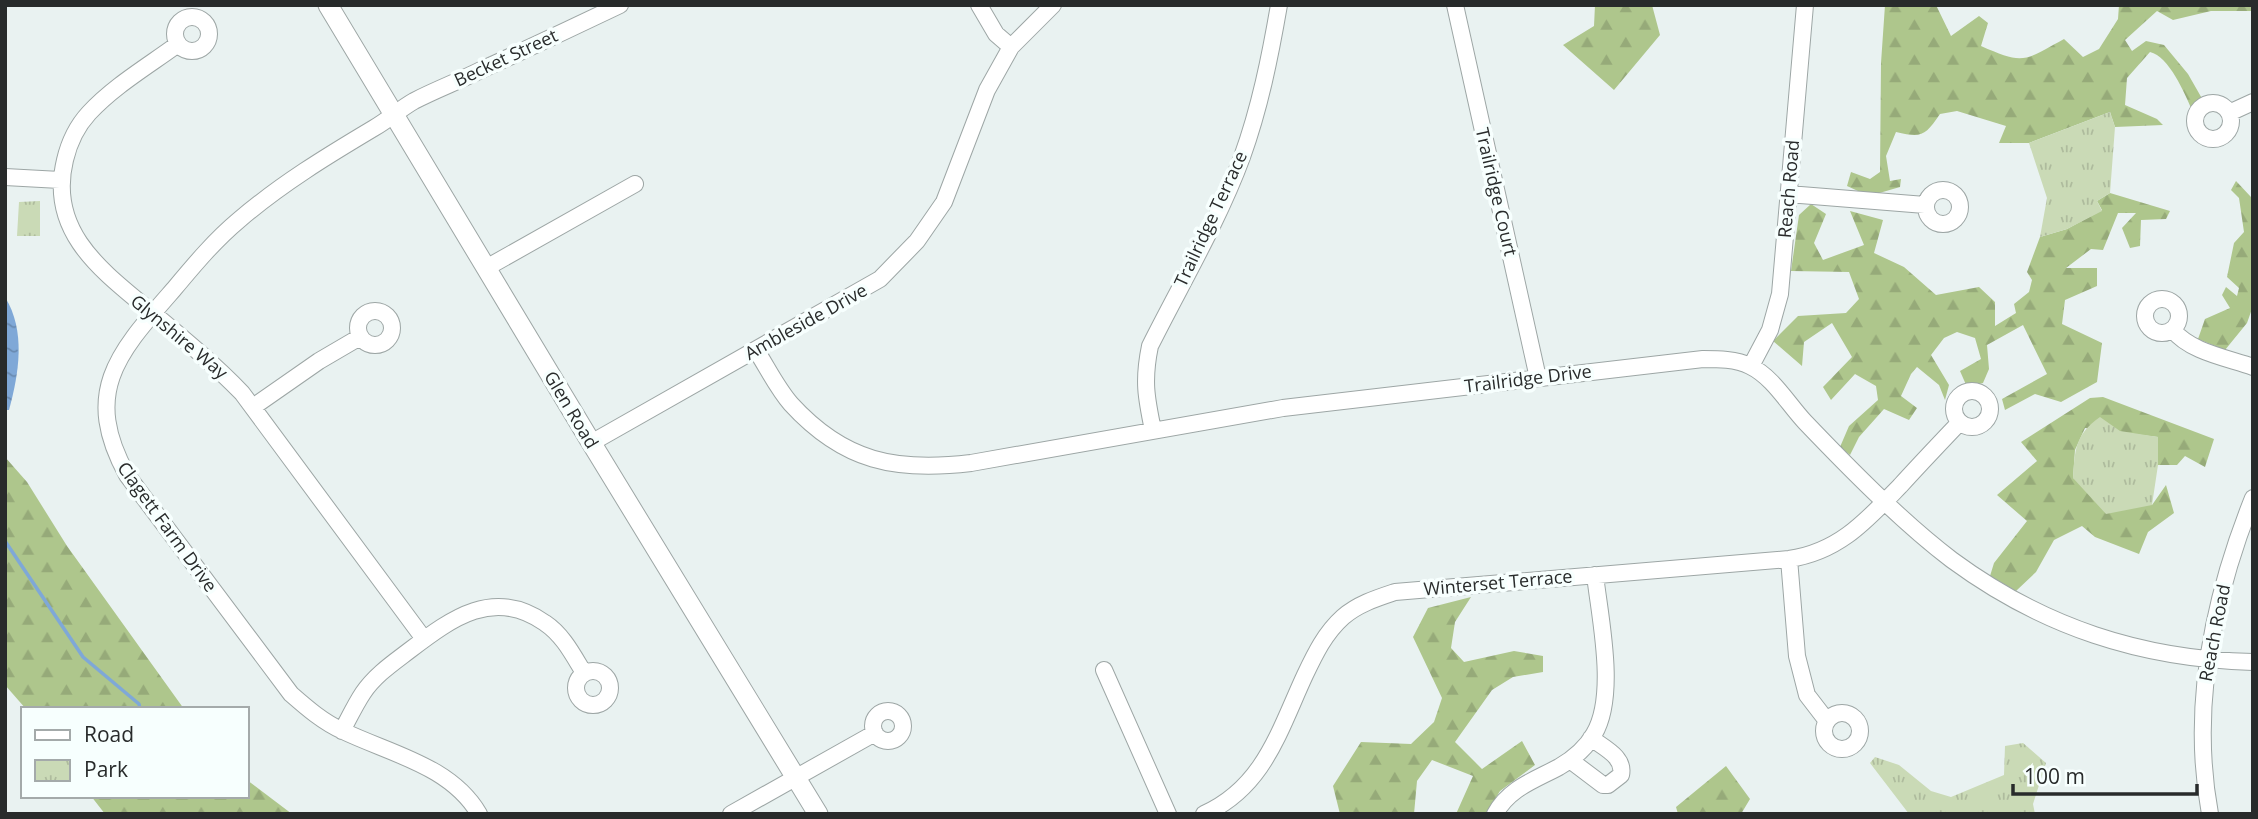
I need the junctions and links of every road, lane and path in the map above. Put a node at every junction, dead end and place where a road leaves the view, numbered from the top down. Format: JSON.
{"nodes":[{"id":1,"x":328,"y":5,"type":"edge"},
{"id":2,"x":620,"y":5,"type":"edge"},
{"id":3,"x":979,"y":5,"type":"edge"},
{"id":4,"x":1053,"y":5,"type":"edge"},
{"id":5,"x":1279,"y":5,"type":"edge"},
{"id":6,"x":1455,"y":5,"type":"edge"},
{"id":7,"x":1805,"y":5,"type":"edge"},
{"id":8,"x":178,"y":44,"type":"dead end"},
{"id":9,"x":1011,"y":47,"type":"junction"},
{"id":10,"x":2253,"y":102,"type":"edge"},
{"id":11,"x":2229,"y":113,"type":"dead end"},
{"id":12,"x":395,"y":115,"type":"junction"},
{"id":13,"x":5,"y":177,"type":"edge"},
{"id":14,"x":60,"y":180,"type":"junction"},
{"id":15,"x":635,"y":184,"type":"dead end"},
{"id":16,"x":1788,"y":194,"type":"junction"},
{"id":17,"x":1925,"y":205,"type":"dead end"},
{"id":18,"x":486,"y":268,"type":"junction"},
{"id":19,"x":152,"y":313,"type":"junction"},
{"id":20,"x":2173,"y":330,"type":"dead end"},
{"id":21,"x":360,"y":337,"type":"dead end"},
{"id":22,"x":756,"y":350,"type":"junction"},
{"id":23,"x":1751,"y":366,"type":"junction"},
{"id":24,"x":2253,"y":367,"type":"edge"},
{"id":25,"x":1538,"y":378,"type":"junction"},
{"id":26,"x":253,"y":407,"type":"junction"},
{"id":27,"x":1960,"y":422,"type":"dead end"},
{"id":28,"x":1153,"y":430,"type":"junction"},
{"id":29,"x":592,"y":443,"type":"junction"},
{"id":30,"x":2253,"y":498,"type":"edge"},
{"id":31,"x":1886,"y":500,"type":"junction"},
{"id":32,"x":1789,"y":559,"type":"junction"},
{"id":33,"x":1595,"y":575,"type":"junction"},
{"id":34,"x":424,"y":639,"type":"junction"},
{"id":35,"x":2206,"y":661,"type":"junction"},
{"id":36,"x":2253,"y":662,"type":"edge"},
{"id":37,"x":1104,"y":670,"type":"dead end"},
{"id":38,"x":584,"y":673,"type":"dead end"},
{"id":39,"x":1827,"y":721,"type":"dead end"},
{"id":40,"x":342,"y":731,"type":"junction"},
{"id":41,"x":875,"y":733,"type":"dead end"},
{"id":42,"x":1591,"y":738,"type":"junction"},
{"id":43,"x":1570,"y":760,"type":"junction"},
{"id":44,"x":796,"y":777,"type":"junction"},
{"id":45,"x":479,"y":814,"type":"edge"},
{"id":46,"x":731,"y":814,"type":"edge"},
{"id":47,"x":818,"y":814,"type":"edge"},
{"id":48,"x":1168,"y":814,"type":"edge"},
{"id":49,"x":1204,"y":814,"type":"edge"},
{"id":50,"x":1495,"y":814,"type":"edge"},
{"id":51,"x":2210,"y":814,"type":"edge"}],
"edges":[{"from":1,"to":12,"type":"main road","name":"Glen Road"},
{"from":2,"to":12,"type":"street","name":"Becket Street"},
{"from":3,"to":9,"type":"street"},
{"from":4,"to":9,"type":"street","name":"Ambleside Drive"},
{"from":5,"to":28,"type":"street","name":"Trailridge Terrace"},
{"from":6,"to":25,"type":"street","name":"Trailridge Court"},
{"from":7,"to":16,"type":"street","name":"Reach Road"},
{"from":8,"to":14,"type":"street","name":"Glynshire Way"},
{"from":9,"to":22,"type":"street","name":"Ambleside Drive"},
{"from":10,"to":11,"type":"street"},
{"from":12,"to":18,"type":"main road","name":"Glen Road"},
{"from":12,"to":19,"type":"street","name":"Clagett Farm Drive"},
{"from":13,"to":14,"type":"street"},
{"from":14,"to":19,"type":"street","name":"Glynshire Way"},
{"from":15,"to":18,"type":"street"},
{"from":16,"to":17,"type":"street"},
{"from":16,"to":23,"type":"street","name":"Reach Road"},
{"from":18,"to":29,"type":"main road","name":"Glen Road"},
{"from":19,"to":26,"type":"street","name":"Glynshire Way"},
{"from":19,"to":40,"type":"street","name":"Clagett Farm Drive"},
{"from":20,"to":24,"type":"street"},
{"from":21,"to":26,"type":"street"},
{"from":22,"to":28,"type":"street","name":"Trailridge Drive"},
{"from":22,"to":29,"type":"street","name":"Ambleside Drive"},
{"from":23,"to":25,"type":"street","name":"Trailridge Drive"},
{"from":23,"to":31,"type":"street"},
{"from":25,"to":28,"type":"street","name":"Trailridge Drive"},
{"from":26,"to":34,"type":"street","name":"Glynshire Way"},
{"from":27,"to":31,"type":"street","name":"Winterset Terrace"},
{"from":29,"to":44,"type":"main road","name":"Glen Road"},
{"from":30,"to":35,"type":"street","name":"Reach Road"},
{"from":31,"to":32,"type":"street","name":"Winterset Terrace"},
{"from":31,"to":35,"type":"street"},
{"from":32,"to":33,"type":"street","name":"Winterset Terrace"},
{"from":32,"to":39,"type":"street"},
{"from":33,"to":42,"type":"street"},
{"from":33,"to":49,"type":"street","name":"Winterset Terrace"},
{"from":34,"to":38,"type":"street"},
{"from":34,"to":40,"type":"street"},
{"from":35,"to":36,"type":"street"},
{"from":35,"to":51,"type":"street","name":"Reach Road"},
{"from":37,"to":48,"type":"street"},
{"from":40,"to":45,"type":"street","name":"Clagett Farm Drive"},
{"from":41,"to":44,"type":"street"},
{"from":42,"to":43,"type":"street"},
{"from":42,"to":43,"type":"street"},
{"from":43,"to":50,"type":"street"},
{"from":44,"to":46,"type":"street"},
{"from":44,"to":47,"type":"main road","name":"Glen Road"}]}
